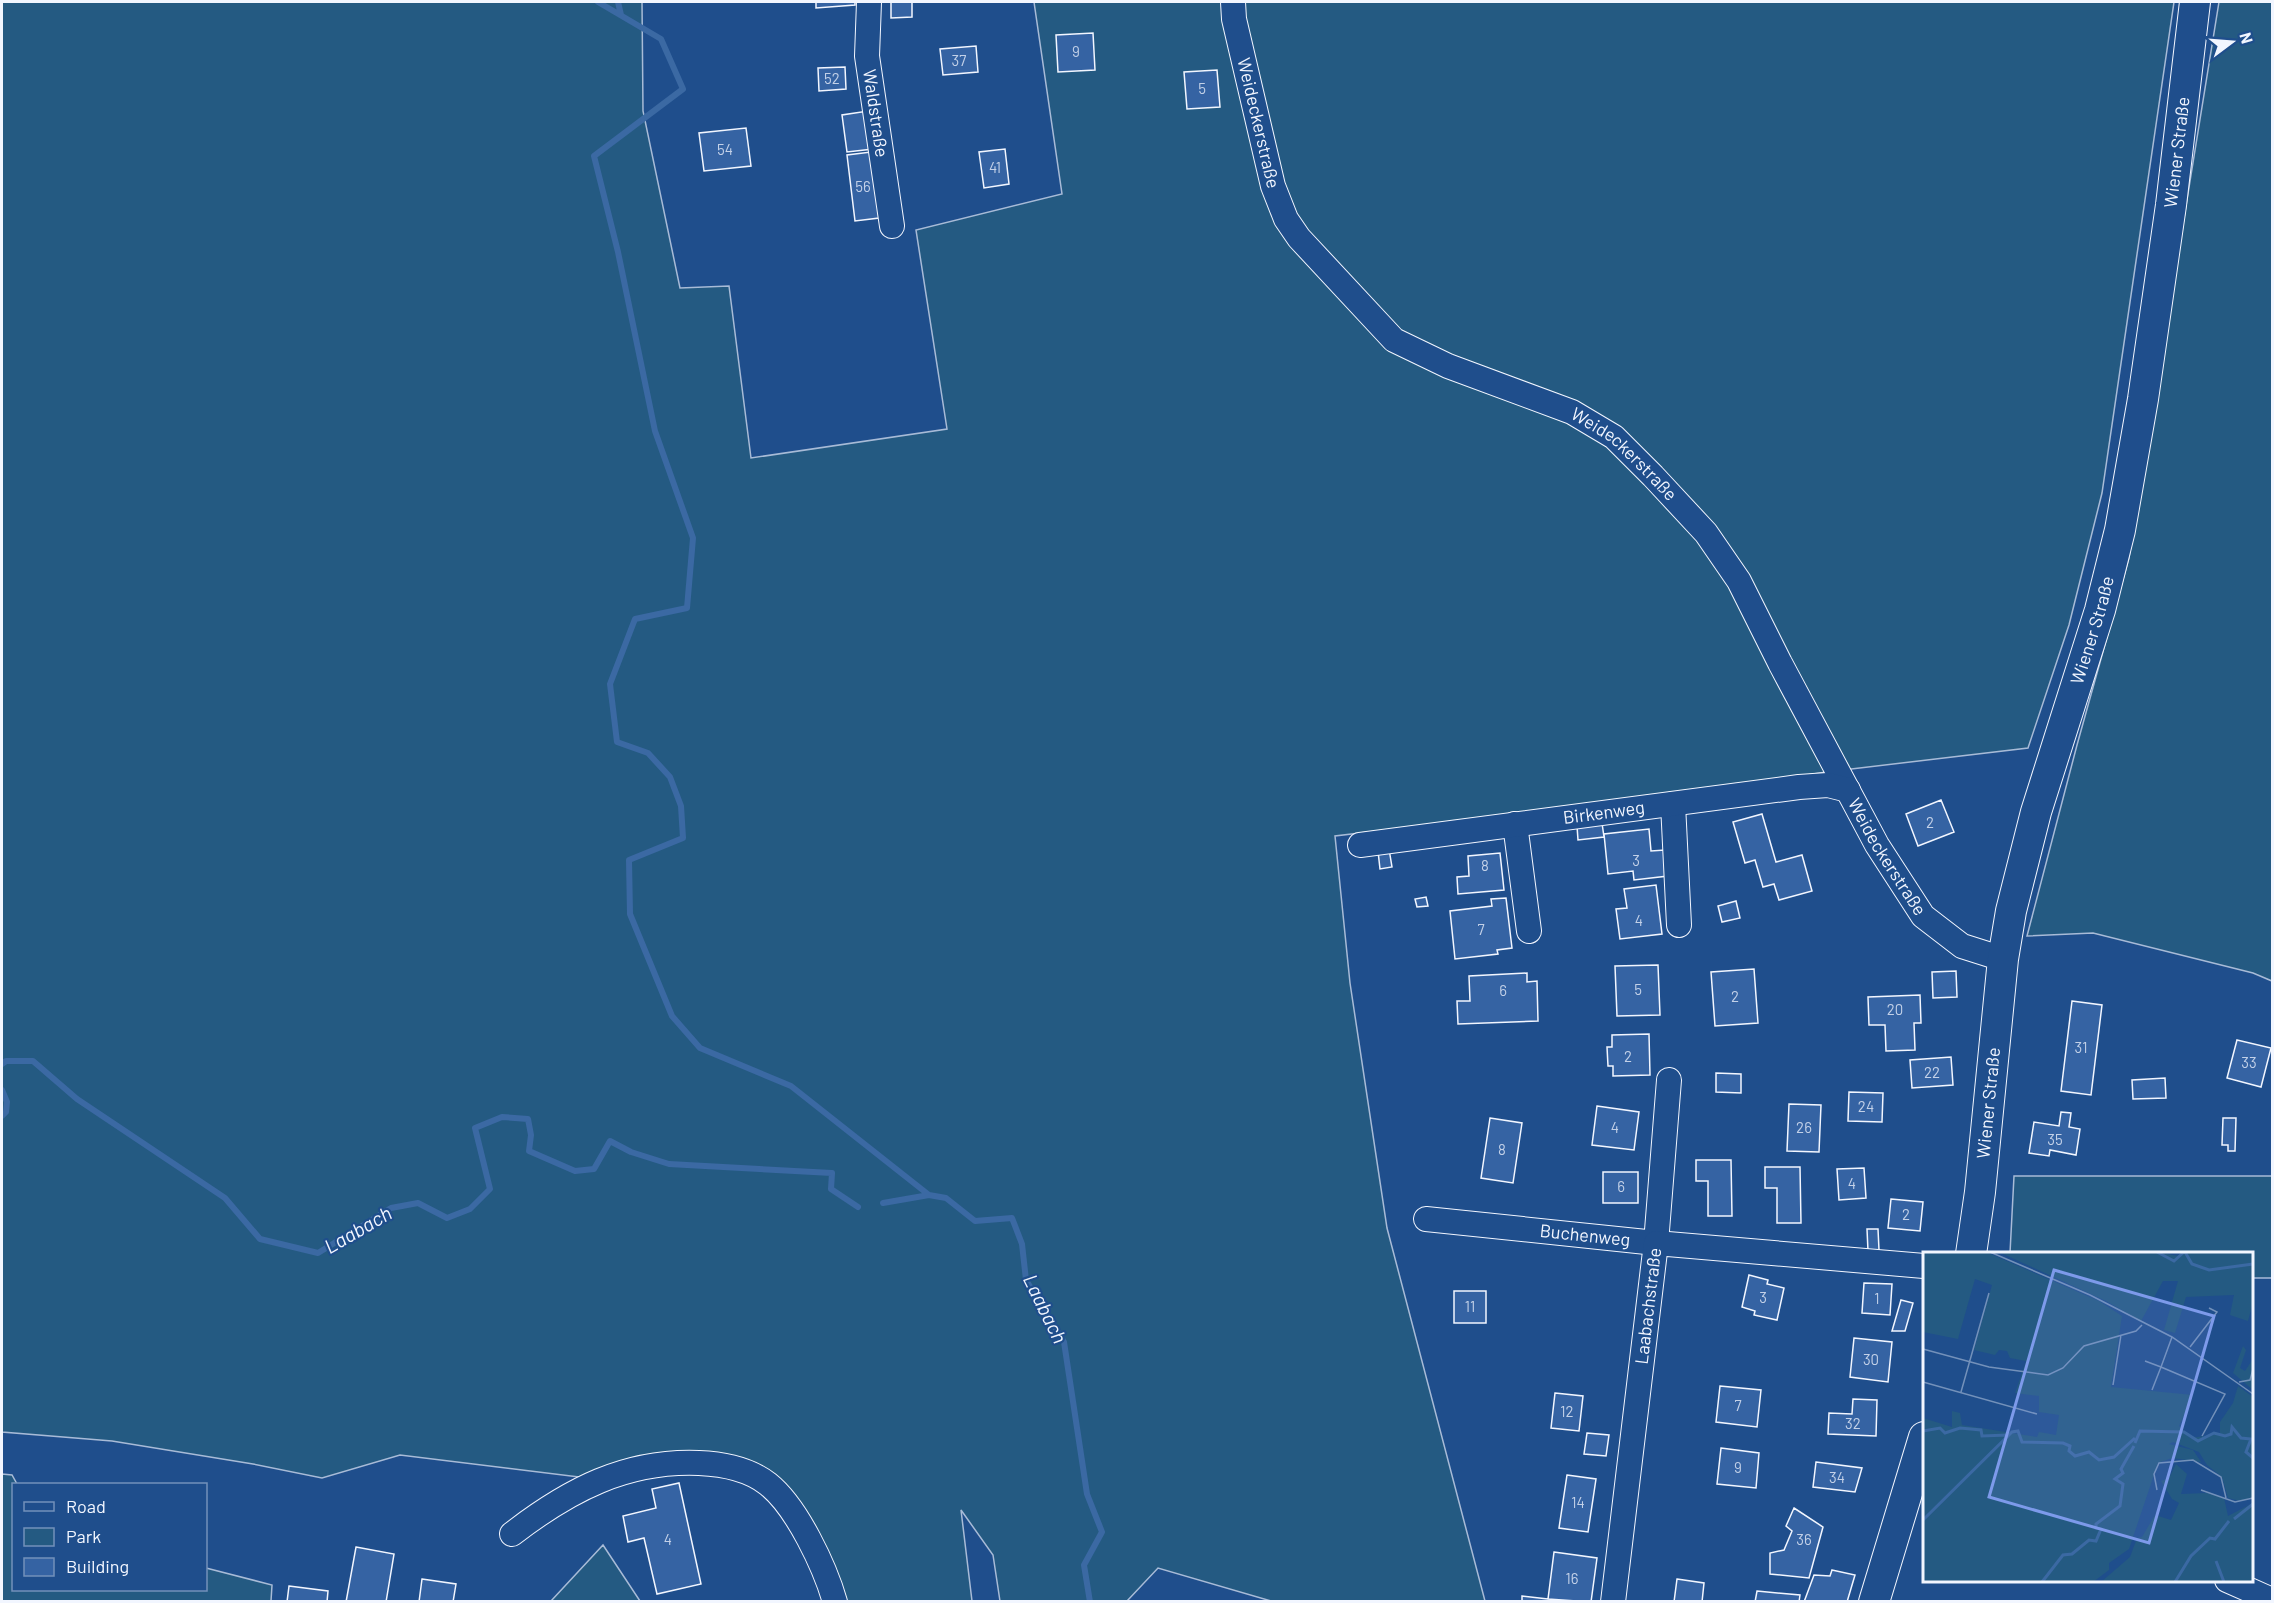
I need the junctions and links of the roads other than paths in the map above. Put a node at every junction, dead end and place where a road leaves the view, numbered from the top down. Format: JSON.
{"nodes":[{"id":1,"x":869,"y":2,"type":"edge"},
{"id":2,"x":1233,"y":2,"type":"edge"},
{"id":3,"x":2195,"y":2,"type":"edge"},
{"id":4,"x":892,"y":226,"type":"dead end"},
{"id":5,"x":1848,"y":790,"type":"junction"},
{"id":6,"x":1673,"y":804,"type":"junction"},
{"id":7,"x":1515,"y":824,"type":"junction"},
{"id":8,"x":1360,"y":845,"type":"dead end"},
{"id":9,"x":1679,"y":925,"type":"dead end"},
{"id":10,"x":1529,"y":931,"type":"dead end"},
{"id":11,"x":2003,"y":958,"type":"junction"},
{"id":12,"x":1669,"y":1080,"type":"dead end"},
{"id":13,"x":1426,"y":1219,"type":"dead end"},
{"id":14,"x":1656,"y":1243,"type":"junction"},
{"id":15,"x":1971,"y":1252,"type":"edge"},
{"id":16,"x":1923,"y":1266,"type":"edge"},
{"id":17,"x":1923,"y":1453,"type":"edge"},
{"id":18,"x":512,"y":1534,"type":"dead end"},
{"id":19,"x":2229,"y":1582,"type":"edge"},
{"id":20,"x":2272,"y":1600,"type":"edge"},
{"id":21,"x":835,"y":1602,"type":"edge"},
{"id":22,"x":1613,"y":1602,"type":"edge"},
{"id":23,"x":1874,"y":1602,"type":"edge"}],
"edges":[{"from":1,"to":4,"type":"street","name":"Waldstraße"},
{"from":2,"to":5,"type":"street","name":"Weideckerstraße"},
{"from":3,"to":11,"type":"main road","name":"Wiener Straße"},
{"from":5,"to":6,"type":"street","name":"Birkenweg"},
{"from":5,"to":11,"type":"street","name":"Weideckerstraße"},
{"from":6,"to":7,"type":"street","name":"Birkenweg"},
{"from":6,"to":9,"type":"street"},
{"from":7,"to":8,"type":"street","name":"Birkenweg"},
{"from":7,"to":10,"type":"street"},
{"from":11,"to":15,"type":"main road","name":"Wiener Straße"},
{"from":12,"to":14,"type":"street","name":"Buchenweg"},
{"from":13,"to":14,"type":"street","name":"Buchenweg"},
{"from":14,"to":16,"type":"street","name":"Laabachstraße"},
{"from":14,"to":22,"type":"street","name":"Laabachstraße"},
{"from":17,"to":23,"type":"main road"},
{"from":18,"to":21,"type":"street"},
{"from":19,"to":20,"type":"street"}]}
